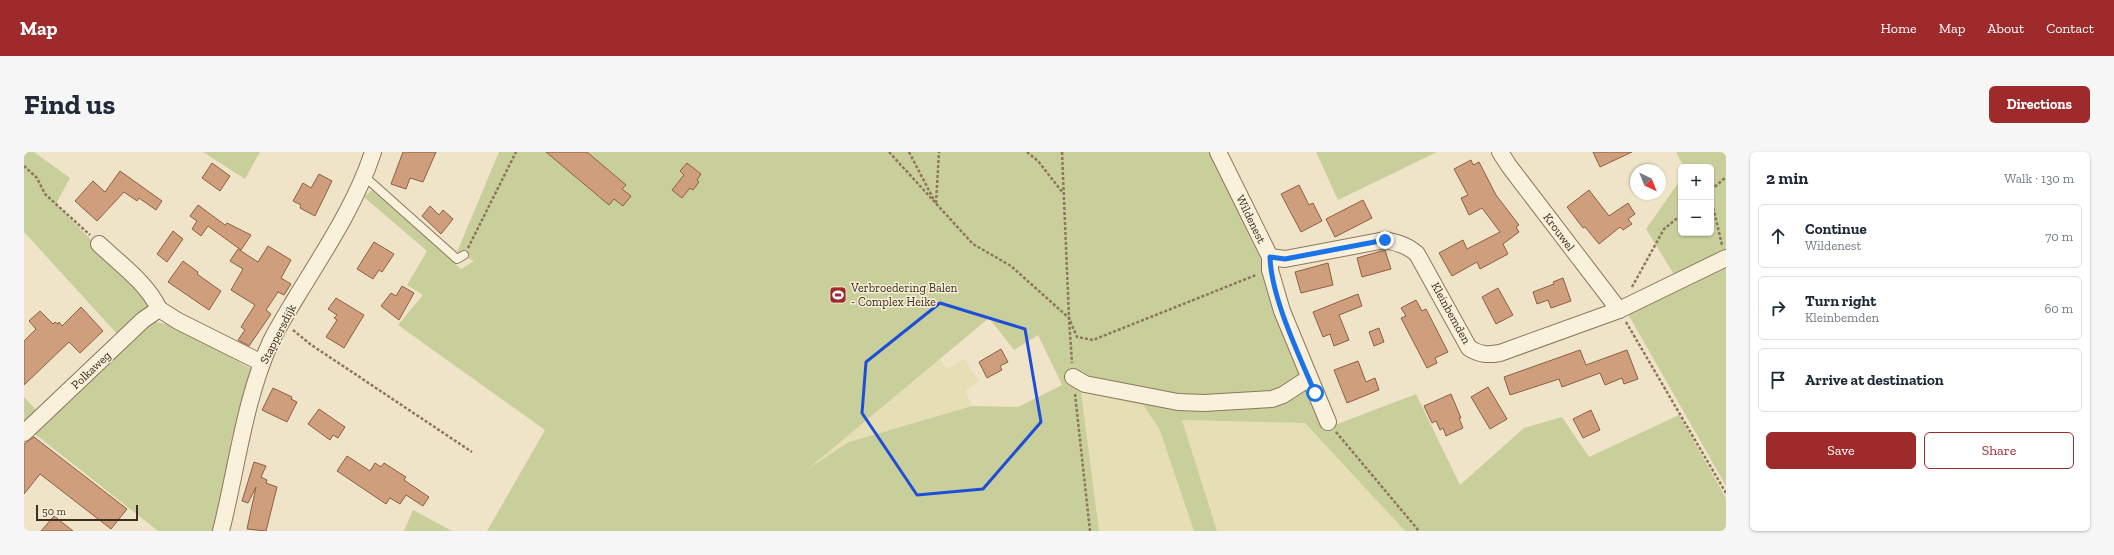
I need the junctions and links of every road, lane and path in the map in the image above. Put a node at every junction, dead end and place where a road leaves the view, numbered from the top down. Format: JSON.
{"nodes":[{"id":1,"x":373,"y":152,"type":"edge"},
{"id":2,"x":516,"y":152,"type":"edge"},
{"id":3,"x":889,"y":152,"type":"edge"},
{"id":4,"x":909,"y":152,"type":"edge"},
{"id":5,"x":939,"y":152,"type":"edge"},
{"id":6,"x":1027,"y":152,"type":"edge"},
{"id":7,"x":1062,"y":152,"type":"edge"},
{"id":8,"x":1218,"y":152,"type":"edge"},
{"id":9,"x":1500,"y":152,"type":"edge"},
{"id":10,"x":24,"y":166,"type":"edge"},
{"id":11,"x":365,"y":177,"type":"junction"},
{"id":12,"x":1726,"y":177,"type":"edge"},
{"id":13,"x":1714,"y":187,"type":"edge"},
{"id":14,"x":1063,"y":194,"type":"junction"},
{"id":15,"x":1712,"y":200,"type":"edge"},
{"id":16,"x":936,"y":204,"type":"junction"},
{"id":17,"x":1678,"y":217,"type":"edge"},
{"id":18,"x":99,"y":244,"type":"joint"},
{"id":19,"x":464,"y":255,"type":"joint"},
{"id":20,"x":1726,"y":258,"type":"edge"},
{"id":21,"x":1270,"y":263,"type":"junction"},
{"id":22,"x":1630,"y":290,"type":"dead end"},
{"id":23,"x":159,"y":309,"type":"junction"},
{"id":24,"x":1619,"y":310,"type":"junction"},
{"id":25,"x":1069,"y":318,"type":"junction"},
{"id":26,"x":282,"y":321,"type":"junction"},
{"id":27,"x":262,"y":363,"type":"junction"},
{"id":28,"x":1074,"y":377,"type":"junction"},
{"id":29,"x":1309,"y":378,"type":"junction"},
{"id":30,"x":1328,"y":422,"type":"joint"},
{"id":31,"x":24,"y":433,"type":"edge"},
{"id":32,"x":472,"y":452,"type":"dead end"},
{"id":33,"x":1726,"y":493,"type":"edge"},
{"id":34,"x":222,"y":531,"type":"edge"},
{"id":35,"x":1090,"y":531,"type":"edge"},
{"id":36,"x":1419,"y":531,"type":"edge"}],
"edges":[{"from":1,"to":11,"type":"street","name":"Stappersdijk"},
{"from":2,"to":19,"type":"path"},
{"from":3,"to":16,"type":"path"},
{"from":4,"to":16,"type":"path"},
{"from":5,"to":16,"type":"path"},
{"from":6,"to":14,"type":"path"},
{"from":7,"to":14,"type":"path"},
{"from":8,"to":21,"type":"street","name":"Wildenest"},
{"from":9,"to":24,"type":"street","name":"Krouwel"},
{"from":10,"to":18,"type":"path"},
{"from":11,"to":19,"type":"lane"},
{"from":11,"to":26,"type":"street","name":"Stappersdijk"},
{"from":12,"to":13,"type":"path"},
{"from":14,"to":25,"type":"path"},
{"from":15,"to":20,"type":"path"},
{"from":16,"to":25,"type":"path"},
{"from":17,"to":22,"type":"path"},
{"from":18,"to":23,"type":"street"},
{"from":20,"to":24,"type":"street","name":"Kleinbemden"},
{"from":21,"to":24,"type":"street","name":"Kleinbemden"},
{"from":21,"to":25,"type":"path"},
{"from":21,"to":29,"type":"street","name":"Wildenest"},
{"from":23,"to":27,"type":"street"},
{"from":23,"to":31,"type":"street","name":"Polkaweg"},
{"from":24,"to":33,"type":"path"},
{"from":25,"to":28,"type":"path"},
{"from":26,"to":27,"type":"street","name":"Stappersdijk"},
{"from":26,"to":32,"type":"path"},
{"from":27,"to":34,"type":"street","name":"Stappersdijk"},
{"from":28,"to":29,"type":"street"},
{"from":28,"to":35,"type":"path"},
{"from":29,"to":30,"type":"street","name":"Wildenest"},
{"from":30,"to":36,"type":"path"}]}
